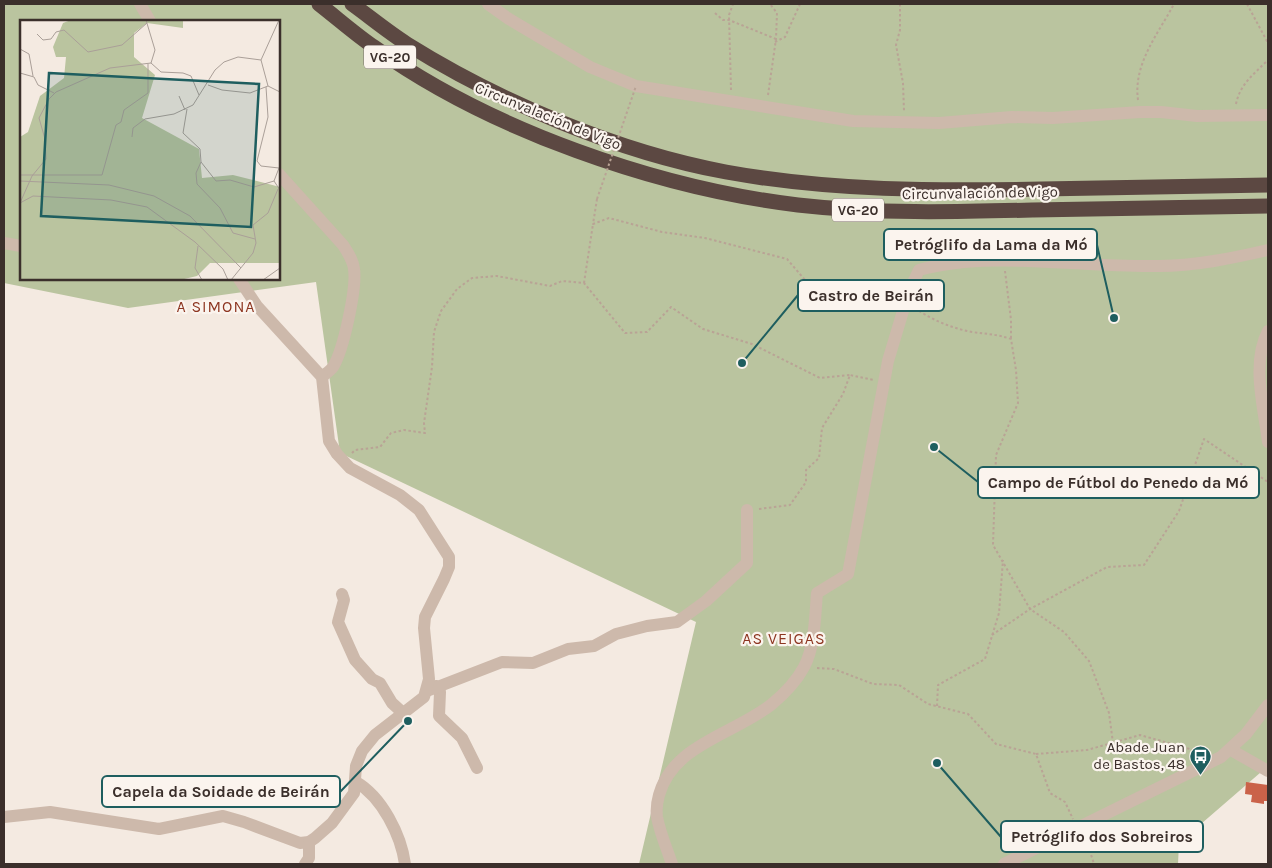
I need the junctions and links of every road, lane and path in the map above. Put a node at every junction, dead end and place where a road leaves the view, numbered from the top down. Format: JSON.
{"nodes":[{"id":1,"x":140,"y":4,"type":"edge"},
{"id":2,"x":319,"y":4,"type":"edge"},
{"id":3,"x":352,"y":4,"type":"edge"},
{"id":4,"x":488,"y":4,"type":"edge"},
{"id":5,"x":733,"y":4,"type":"edge"},
{"id":6,"x":770,"y":4,"type":"edge"},
{"id":7,"x":800,"y":4,"type":"edge"},
{"id":8,"x":900,"y":4,"type":"edge"},
{"id":9,"x":1174,"y":4,"type":"edge"},
{"id":10,"x":1247,"y":4,"type":"edge"},
{"id":11,"x":715,"y":13,"type":"dead end"},
{"id":12,"x":149,"y":20,"type":"edge"},
{"id":13,"x":729,"y":20,"type":"junction"},
{"id":14,"x":776,"y":41,"type":"junction"},
{"id":15,"x":1268,"y":43,"type":"edge"},
{"id":16,"x":1268,"y":60,"type":"edge"},
{"id":17,"x":636,"y":86,"type":"junction"},
{"id":18,"x":732,"y":102,"type":"junction"},
{"id":19,"x":764,"y":107,"type":"junction"},
{"id":20,"x":1140,"y":112,"type":"junction"},
{"id":21,"x":1234,"y":114,"type":"junction"},
{"id":22,"x":1268,"y":115,"type":"edge"},
{"id":23,"x":904,"y":123,"type":"junction"},
{"id":24,"x":610,"y":162,"type":"junction"},
{"id":25,"x":280,"y":175,"type":"edge"},
{"id":26,"x":1268,"y":185,"type":"edge"},
{"id":27,"x":1268,"y":206,"type":"edge"},
{"id":28,"x":593,"y":224,"type":"junction"},
{"id":29,"x":4,"y":243,"type":"edge"},
{"id":30,"x":20,"y":246,"type":"edge"},
{"id":31,"x":1268,"y":250,"type":"edge"},
{"id":32,"x":1004,"y":262,"type":"junction"},
{"id":33,"x":240,"y":280,"type":"edge"},
{"id":34,"x":584,"y":283,"type":"junction"},
{"id":35,"x":906,"y":302,"type":"junction"},
{"id":36,"x":1268,"y":331,"type":"edge"},
{"id":37,"x":1010,"y":339,"type":"junction"},
{"id":38,"x":850,"y":375,"type":"junction"},
{"id":39,"x":322,"y":377,"type":"junction"},
{"id":40,"x":883,"y":382,"type":"junction"},
{"id":41,"x":1268,"y":442,"type":"edge"},
{"id":42,"x":344,"y":462,"type":"junction"},
{"id":43,"x":1268,"y":482,"type":"edge"},
{"id":44,"x":747,"y":510,"type":"joint"},
{"id":45,"x":1003,"y":560,"type":"junction"},
{"id":46,"x":342,"y":594,"type":"dead end"},
{"id":47,"x":1030,"y":609,"type":"junction"},
{"id":48,"x":992,"y":635,"type":"junction"},
{"id":49,"x":804,"y":667,"type":"junction"},
{"id":50,"x":432,"y":688,"type":"junction"},
{"id":51,"x":1268,"y":705,"type":"edge"},
{"id":52,"x":937,"y":706,"type":"junction"},
{"id":53,"x":403,"y":713,"type":"junction"},
{"id":54,"x":1113,"y":743,"type":"junction"},
{"id":55,"x":1036,"y":754,"type":"junction"},
{"id":56,"x":1226,"y":754,"type":"junction"},
{"id":57,"x":477,"y":768,"type":"dead end"},
{"id":58,"x":1268,"y":771,"type":"edge"},
{"id":59,"x":356,"y":782,"type":"junction"},
{"id":60,"x":4,"y":817,"type":"edge"},
{"id":61,"x":1079,"y":826,"type":"junction"},
{"id":62,"x":309,"y":842,"type":"junction"},
{"id":63,"x":309,"y":862,"type":"edge"},
{"id":64,"x":405,"y":864,"type":"edge"},
{"id":65,"x":672,"y":864,"type":"edge"},
{"id":66,"x":1004,"y":864,"type":"edge"},
{"id":67,"x":1094,"y":864,"type":"edge"}],
"edges":[{"from":1,"to":12,"type":"street"},
{"from":2,"to":24,"type":"highway","name":"Circunvalación de Vigo","number":"VG-20"},
{"from":3,"to":26,"type":"highway","name":"Circunvalación de Vigo","number":"VG-20"},
{"from":4,"to":17,"type":"street"},
{"from":5,"to":13,"type":"path"},
{"from":6,"to":14,"type":"path"},
{"from":7,"to":14,"type":"path"},
{"from":8,"to":23,"type":"path"},
{"from":9,"to":20,"type":"path"},
{"from":10,"to":15,"type":"path"},
{"from":11,"to":13,"type":"path"},
{"from":13,"to":14,"type":"path"},
{"from":13,"to":18,"type":"path"},
{"from":14,"to":19,"type":"path"},
{"from":16,"to":21,"type":"path"},
{"from":17,"to":18,"type":"street"},
{"from":17,"to":24,"type":"path","bridge":true},
{"from":18,"to":19,"type":"street"},
{"from":19,"to":23,"type":"street"},
{"from":20,"to":21,"type":"street"},
{"from":20,"to":23,"type":"street"},
{"from":21,"to":22,"type":"street"},
{"from":24,"to":27,"type":"highway","name":"Circunvalación de Vigo","number":"VG-20"},
{"from":24,"to":28,"type":"path","bridge":true},
{"from":25,"to":39,"type":"street"},
{"from":28,"to":34,"type":"path"},
{"from":28,"to":35,"type":"path"},
{"from":29,"to":30,"type":"street"},
{"from":31,"to":32,"type":"street"},
{"from":32,"to":35,"type":"street"},
{"from":32,"to":37,"type":"path"},
{"from":33,"to":39,"type":"street"},
{"from":34,"to":38,"type":"path"},
{"from":34,"to":42,"type":"path"},
{"from":35,"to":37,"type":"path"},
{"from":35,"to":40,"type":"street"},
{"from":36,"to":41,"type":"street"},
{"from":37,"to":45,"type":"path"},
{"from":38,"to":40,"type":"path"},
{"from":38,"to":44,"type":"path"},
{"from":39,"to":42,"type":"street"},
{"from":40,"to":49,"type":"street"},
{"from":42,"to":50,"type":"street"},
{"from":43,"to":47,"type":"path"},
{"from":44,"to":50,"type":"street"},
{"from":45,"to":47,"type":"path"},
{"from":45,"to":48,"type":"path"},
{"from":46,"to":53,"type":"street"},
{"from":47,"to":48,"type":"path"},
{"from":47,"to":54,"type":"path"},
{"from":48,"to":52,"type":"path"},
{"from":49,"to":52,"type":"path"},
{"from":49,"to":65,"type":"street"},
{"from":50,"to":53,"type":"street"},
{"from":50,"to":57,"type":"street"},
{"from":51,"to":56,"type":"street"},
{"from":52,"to":55,"type":"path"},
{"from":53,"to":59,"type":"street"},
{"from":54,"to":55,"type":"path"},
{"from":54,"to":56,"type":"path"},
{"from":55,"to":61,"type":"path"},
{"from":56,"to":58,"type":"street"},
{"from":56,"to":61,"type":"street"},
{"from":59,"to":62,"type":"street"},
{"from":59,"to":64,"type":"street"},
{"from":60,"to":62,"type":"street"},
{"from":61,"to":66,"type":"street"},
{"from":61,"to":67,"type":"path"},
{"from":62,"to":63,"type":"street"}]}
